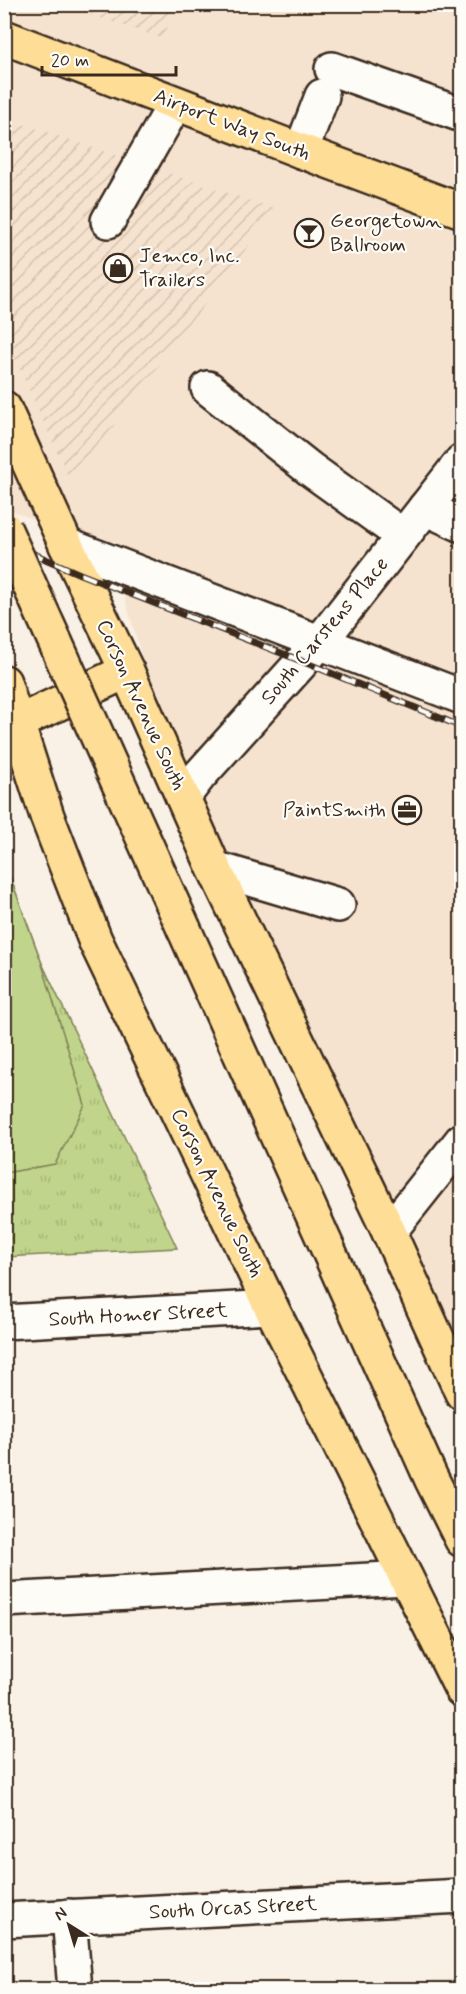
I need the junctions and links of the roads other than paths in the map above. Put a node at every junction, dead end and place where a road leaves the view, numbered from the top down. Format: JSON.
{"nodes":[{"id":1,"x":4,"y":37,"type":"edge"},
{"id":2,"x":175,"y":104,"type":"junction"},
{"id":3,"x":462,"y":115,"type":"edge"},
{"id":4,"x":301,"y":151,"type":"junction"},
{"id":5,"x":462,"y":211,"type":"edge"},
{"id":6,"x":108,"y":221,"type":"dead end"},
{"id":7,"x":208,"y":388,"type":"dead end"},
{"id":8,"x":4,"y":408,"type":"edge"},
{"id":9,"x":462,"y":461,"type":"edge"},
{"id":10,"x":425,"y":508,"type":"junction"},
{"id":11,"x":462,"y":525,"type":"edge"},
{"id":12,"x":4,"y":528,"type":"edge"},
{"id":13,"x":403,"y":536,"type":"junction"},
{"id":14,"x":66,"y":545,"type":"junction"},
{"id":15,"x":321,"y":642,"type":"junction"},
{"id":16,"x":127,"y":671,"type":"junction"},
{"id":17,"x":4,"y":682,"type":"edge"},
{"id":18,"x":462,"y":697,"type":"edge"},
{"id":19,"x":18,"y":722,"type":"junction"},
{"id":20,"x":183,"y":797,"type":"junction"},
{"id":21,"x":214,"y":867,"type":"junction"},
{"id":22,"x":338,"y":905,"type":"dead end"},
{"id":23,"x":462,"y":1140,"type":"edge"},
{"id":24,"x":389,"y":1232,"type":"junction"},
{"id":25,"x":271,"y":1307,"type":"junction"},
{"id":26,"x":4,"y":1322,"type":"edge"},
{"id":27,"x":462,"y":1393,"type":"edge"},
{"id":28,"x":462,"y":1540,"type":"edge"},
{"id":29,"x":405,"y":1578,"type":"junction"},
{"id":30,"x":4,"y":1600,"type":"edge"},
{"id":31,"x":462,"y":1690,"type":"edge"},
{"id":32,"x":462,"y":1896,"type":"edge"},
{"id":33,"x":69,"y":1916,"type":"junction"},
{"id":34,"x":4,"y":1920,"type":"edge"},
{"id":35,"x":75,"y":1989,"type":"edge"}],
"edges":[{"from":1,"to":2,"type":"main road","name":"Airport Way South"},
{"from":2,"to":4,"type":"main road","name":"Airport Way South"},
{"from":2,"to":6,"type":"street"},
{"from":3,"to":4,"type":"street"},
{"from":4,"to":5,"type":"main road","name":"Airport Way South"},
{"from":7,"to":13,"type":"street"},
{"from":8,"to":14,"type":"main road","name":"Corson Avenue South"},
{"from":9,"to":10,"type":"street","name":"South Carstens Place"},
{"from":10,"to":11,"type":"street"},
{"from":10,"to":13,"type":"street","name":"South Carstens Place"},
{"from":12,"to":28,"type":"main road","bridge":true},
{"from":13,"to":15,"type":"street","name":"South Carstens Place"},
{"from":14,"to":15,"type":"street"},
{"from":14,"to":16,"type":"main road","name":"Corson Avenue South"},
{"from":15,"to":18,"type":"street"},
{"from":15,"to":20,"type":"street","name":"South Carstens Place"},
{"from":16,"to":19,"type":"main road"},
{"from":16,"to":20,"type":"main road","name":"Corson Avenue South"},
{"from":17,"to":19,"type":"main road","name":"Corson Avenue South"},
{"from":19,"to":25,"type":"main road","name":"Corson Avenue South"},
{"from":20,"to":21,"type":"main road","name":"Corson Avenue South"},
{"from":21,"to":22,"type":"street"},
{"from":21,"to":24,"type":"main road","name":"Corson Avenue South"},
{"from":23,"to":24,"type":"street"},
{"from":24,"to":27,"type":"main road","name":"Corson Avenue South"},
{"from":25,"to":26,"type":"street","name":"South Homer Street"},
{"from":25,"to":29,"type":"main road","name":"Corson Avenue South"},
{"from":29,"to":30,"type":"street"},
{"from":29,"to":31,"type":"main road","name":"Corson Avenue South"},
{"from":32,"to":33,"type":"street","name":"South Orcas Street"},
{"from":33,"to":34,"type":"street","name":"South Orcas Street"},
{"from":33,"to":35,"type":"street"}]}
